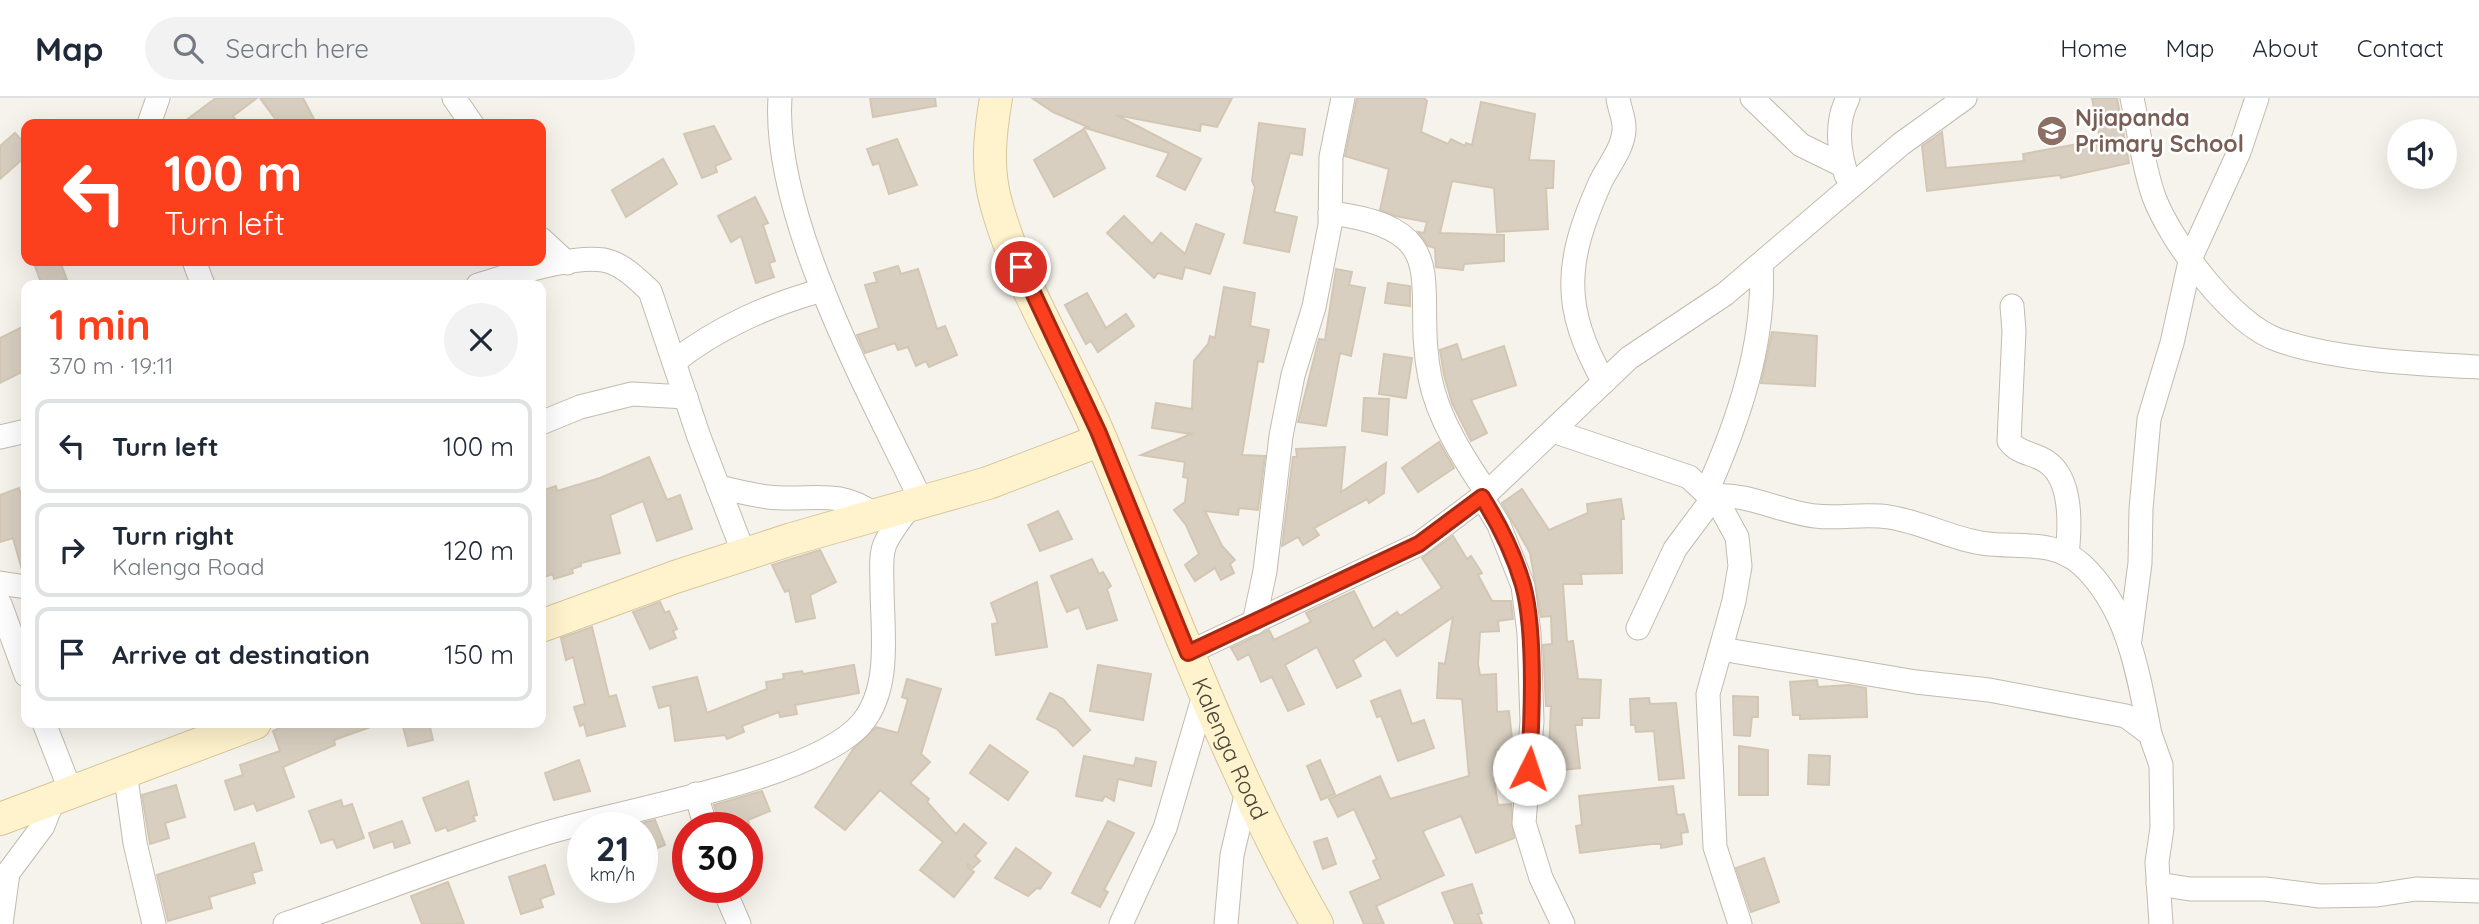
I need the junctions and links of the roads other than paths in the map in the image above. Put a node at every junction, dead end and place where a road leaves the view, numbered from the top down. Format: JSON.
{"nodes":[{"id":1,"x":158,"y":98,"type":"edge"},
{"id":2,"x":454,"y":98,"type":"edge"},
{"id":3,"x":780,"y":98,"type":"edge"},
{"id":4,"x":996,"y":98,"type":"edge"},
{"id":5,"x":1343,"y":98,"type":"edge"},
{"id":6,"x":1618,"y":98,"type":"edge"},
{"id":7,"x":1752,"y":98,"type":"edge"},
{"id":8,"x":1848,"y":98,"type":"edge"},
{"id":9,"x":1965,"y":98,"type":"edge"},
{"id":10,"x":2132,"y":98,"type":"edge"},
{"id":11,"x":2257,"y":98,"type":"edge"},
{"id":12,"x":151,"y":119,"type":"edge"},
{"id":13,"x":468,"y":119,"type":"edge"},
{"id":14,"x":1843,"y":166,"type":"junction"},
{"id":15,"x":1849,"y":189,"type":"junction"},
{"id":16,"x":1330,"y":213,"type":"junction"},
{"id":17,"x":546,"y":244,"type":"edge"},
{"id":18,"x":2191,"y":257,"type":"junction"},
{"id":19,"x":567,"y":263,"type":"junction"},
{"id":20,"x":1761,"y":264,"type":"junction"},
{"id":21,"x":498,"y":280,"type":"edge"},
{"id":22,"x":823,"y":290,"type":"junction"},
{"id":23,"x":2012,"y":306,"type":"dead end"},
{"id":24,"x":674,"y":362,"type":"junction"},
{"id":25,"x":2479,"y":367,"type":"edge"},
{"id":26,"x":1604,"y":382,"type":"junction"},
{"id":27,"x":686,"y":397,"type":"junction"},
{"id":28,"x":546,"y":421,"type":"edge"},
{"id":29,"x":1553,"y":431,"type":"junction"},
{"id":30,"x":21,"y":432,"type":"edge"},
{"id":31,"x":0,"y":437,"type":"edge"},
{"id":32,"x":1101,"y":440,"type":"junction"},
{"id":33,"x":718,"y":487,"type":"junction"},
{"id":34,"x":1484,"y":495,"type":"junction"},
{"id":35,"x":1711,"y":495,"type":"junction"},
{"id":36,"x":917,"y":503,"type":"junction"},
{"id":37,"x":875,"y":515,"type":"junction"},
{"id":38,"x":744,"y":554,"type":"junction"},
{"id":39,"x":2067,"y":555,"type":"junction"},
{"id":40,"x":0,"y":583,"type":"edge"},
{"id":41,"x":21,"y":586,"type":"edge"},
{"id":42,"x":0,"y":604,"type":"edge"},
{"id":43,"x":1254,"y":623,"type":"junction"},
{"id":44,"x":546,"y":624,"type":"edge"},
{"id":45,"x":1638,"y":628,"type":"dead end"},
{"id":46,"x":5,"y":635,"type":"edge"},
{"id":47,"x":2129,"y":642,"type":"junction"},
{"id":48,"x":1721,"y":649,"type":"junction"},
{"id":49,"x":1188,"y":653,"type":"junction"},
{"id":50,"x":21,"y":666,"type":"edge"},
{"id":51,"x":1205,"y":692,"type":"junction"},
{"id":52,"x":45,"y":728,"type":"edge"},
{"id":53,"x":222,"y":728,"type":"edge"},
{"id":54,"x":2150,"y":734,"type":"junction"},
{"id":55,"x":125,"y":771,"type":"junction"},
{"id":56,"x":1247,"y":791,"type":"junction"},
{"id":57,"x":696,"y":794,"type":"junction"},
{"id":58,"x":62,"y":795,"type":"junction"},
{"id":59,"x":701,"y":812,"type":"edge"},
{"id":60,"x":0,"y":819,"type":"edge"},
{"id":61,"x":2158,"y":884,"type":"junction"},
{"id":62,"x":2479,"y":891,"type":"edge"},
{"id":63,"x":730,"y":903,"type":"edge"},
{"id":64,"x":1,"y":924,"type":"edge"},
{"id":65,"x":154,"y":924,"type":"edge"},
{"id":66,"x":285,"y":924,"type":"edge"},
{"id":67,"x":739,"y":924,"type":"edge"},
{"id":68,"x":1121,"y":924,"type":"edge"},
{"id":69,"x":1226,"y":924,"type":"edge"},
{"id":70,"x":1317,"y":924,"type":"edge"},
{"id":71,"x":1563,"y":924,"type":"edge"},
{"id":72,"x":1740,"y":924,"type":"edge"},
{"id":73,"x":2161,"y":924,"type":"edge"}],
"edges":[{"from":1,"to":12,"type":"street"},
{"from":2,"to":13,"type":"street"},
{"from":3,"to":22,"type":"street"},
{"from":4,"to":32,"type":"main road","name":"Kalenga Road"},
{"from":5,"to":16,"type":"street"},
{"from":6,"to":26,"type":"street"},
{"from":7,"to":14,"type":"street"},
{"from":8,"to":14,"type":"street"},
{"from":9,"to":15,"type":"street"},
{"from":10,"to":18,"type":"street"},
{"from":11,"to":18,"type":"street"},
{"from":14,"to":15,"type":"street"},
{"from":15,"to":20,"type":"street"},
{"from":16,"to":34,"type":"street"},
{"from":16,"to":43,"type":"street"},
{"from":17,"to":19,"type":"street"},
{"from":18,"to":25,"type":"street"},
{"from":18,"to":47,"type":"street"},
{"from":19,"to":21,"type":"street"},
{"from":19,"to":24,"type":"street"},
{"from":20,"to":26,"type":"street"},
{"from":20,"to":35,"type":"street"},
{"from":22,"to":24,"type":"street"},
{"from":22,"to":36,"type":"street"},
{"from":23,"to":39,"type":"street"},
{"from":24,"to":27,"type":"street"},
{"from":26,"to":29,"type":"street"},
{"from":27,"to":28,"type":"street"},
{"from":27,"to":33,"type":"street"},
{"from":29,"to":34,"type":"street"},
{"from":29,"to":35,"type":"street"},
{"from":30,"to":31,"type":"street"},
{"from":32,"to":36,"type":"main road"},
{"from":32,"to":49,"type":"main road","name":"Kalenga Road"},
{"from":33,"to":37,"type":"street"},
{"from":33,"to":38,"type":"street"},
{"from":34,"to":43,"type":"street"},
{"from":34,"to":71,"type":"street"},
{"from":35,"to":39,"type":"street"},
{"from":35,"to":45,"type":"street"},
{"from":35,"to":48,"type":"street"},
{"from":36,"to":37,"type":"main road"},
{"from":36,"to":57,"type":"street"},
{"from":37,"to":38,"type":"main road"},
{"from":38,"to":44,"type":"main road"},
{"from":39,"to":47,"type":"street"},
{"from":40,"to":41,"type":"street"},
{"from":42,"to":46,"type":"street"},
{"from":43,"to":49,"type":"street"},
{"from":46,"to":50,"type":"street"},
{"from":47,"to":54,"type":"street"},
{"from":48,"to":54,"type":"street"},
{"from":48,"to":72,"type":"street"},
{"from":49,"to":51,"type":"main road","name":"Kalenga Road"},
{"from":51,"to":56,"type":"main road","name":"Kalenga Road"},
{"from":51,"to":68,"type":"street"},
{"from":52,"to":58,"type":"street"},
{"from":53,"to":55,"type":"main road"},
{"from":54,"to":61,"type":"street"},
{"from":55,"to":58,"type":"main road"},
{"from":55,"to":65,"type":"street"},
{"from":56,"to":69,"type":"street"},
{"from":56,"to":70,"type":"main road","name":"Kalenga Road"},
{"from":57,"to":59,"type":"street"},
{"from":57,"to":66,"type":"street"},
{"from":58,"to":60,"type":"main road"},
{"from":58,"to":64,"type":"street"},
{"from":61,"to":62,"type":"street"},
{"from":61,"to":73,"type":"street"},
{"from":63,"to":67,"type":"street"}]}
